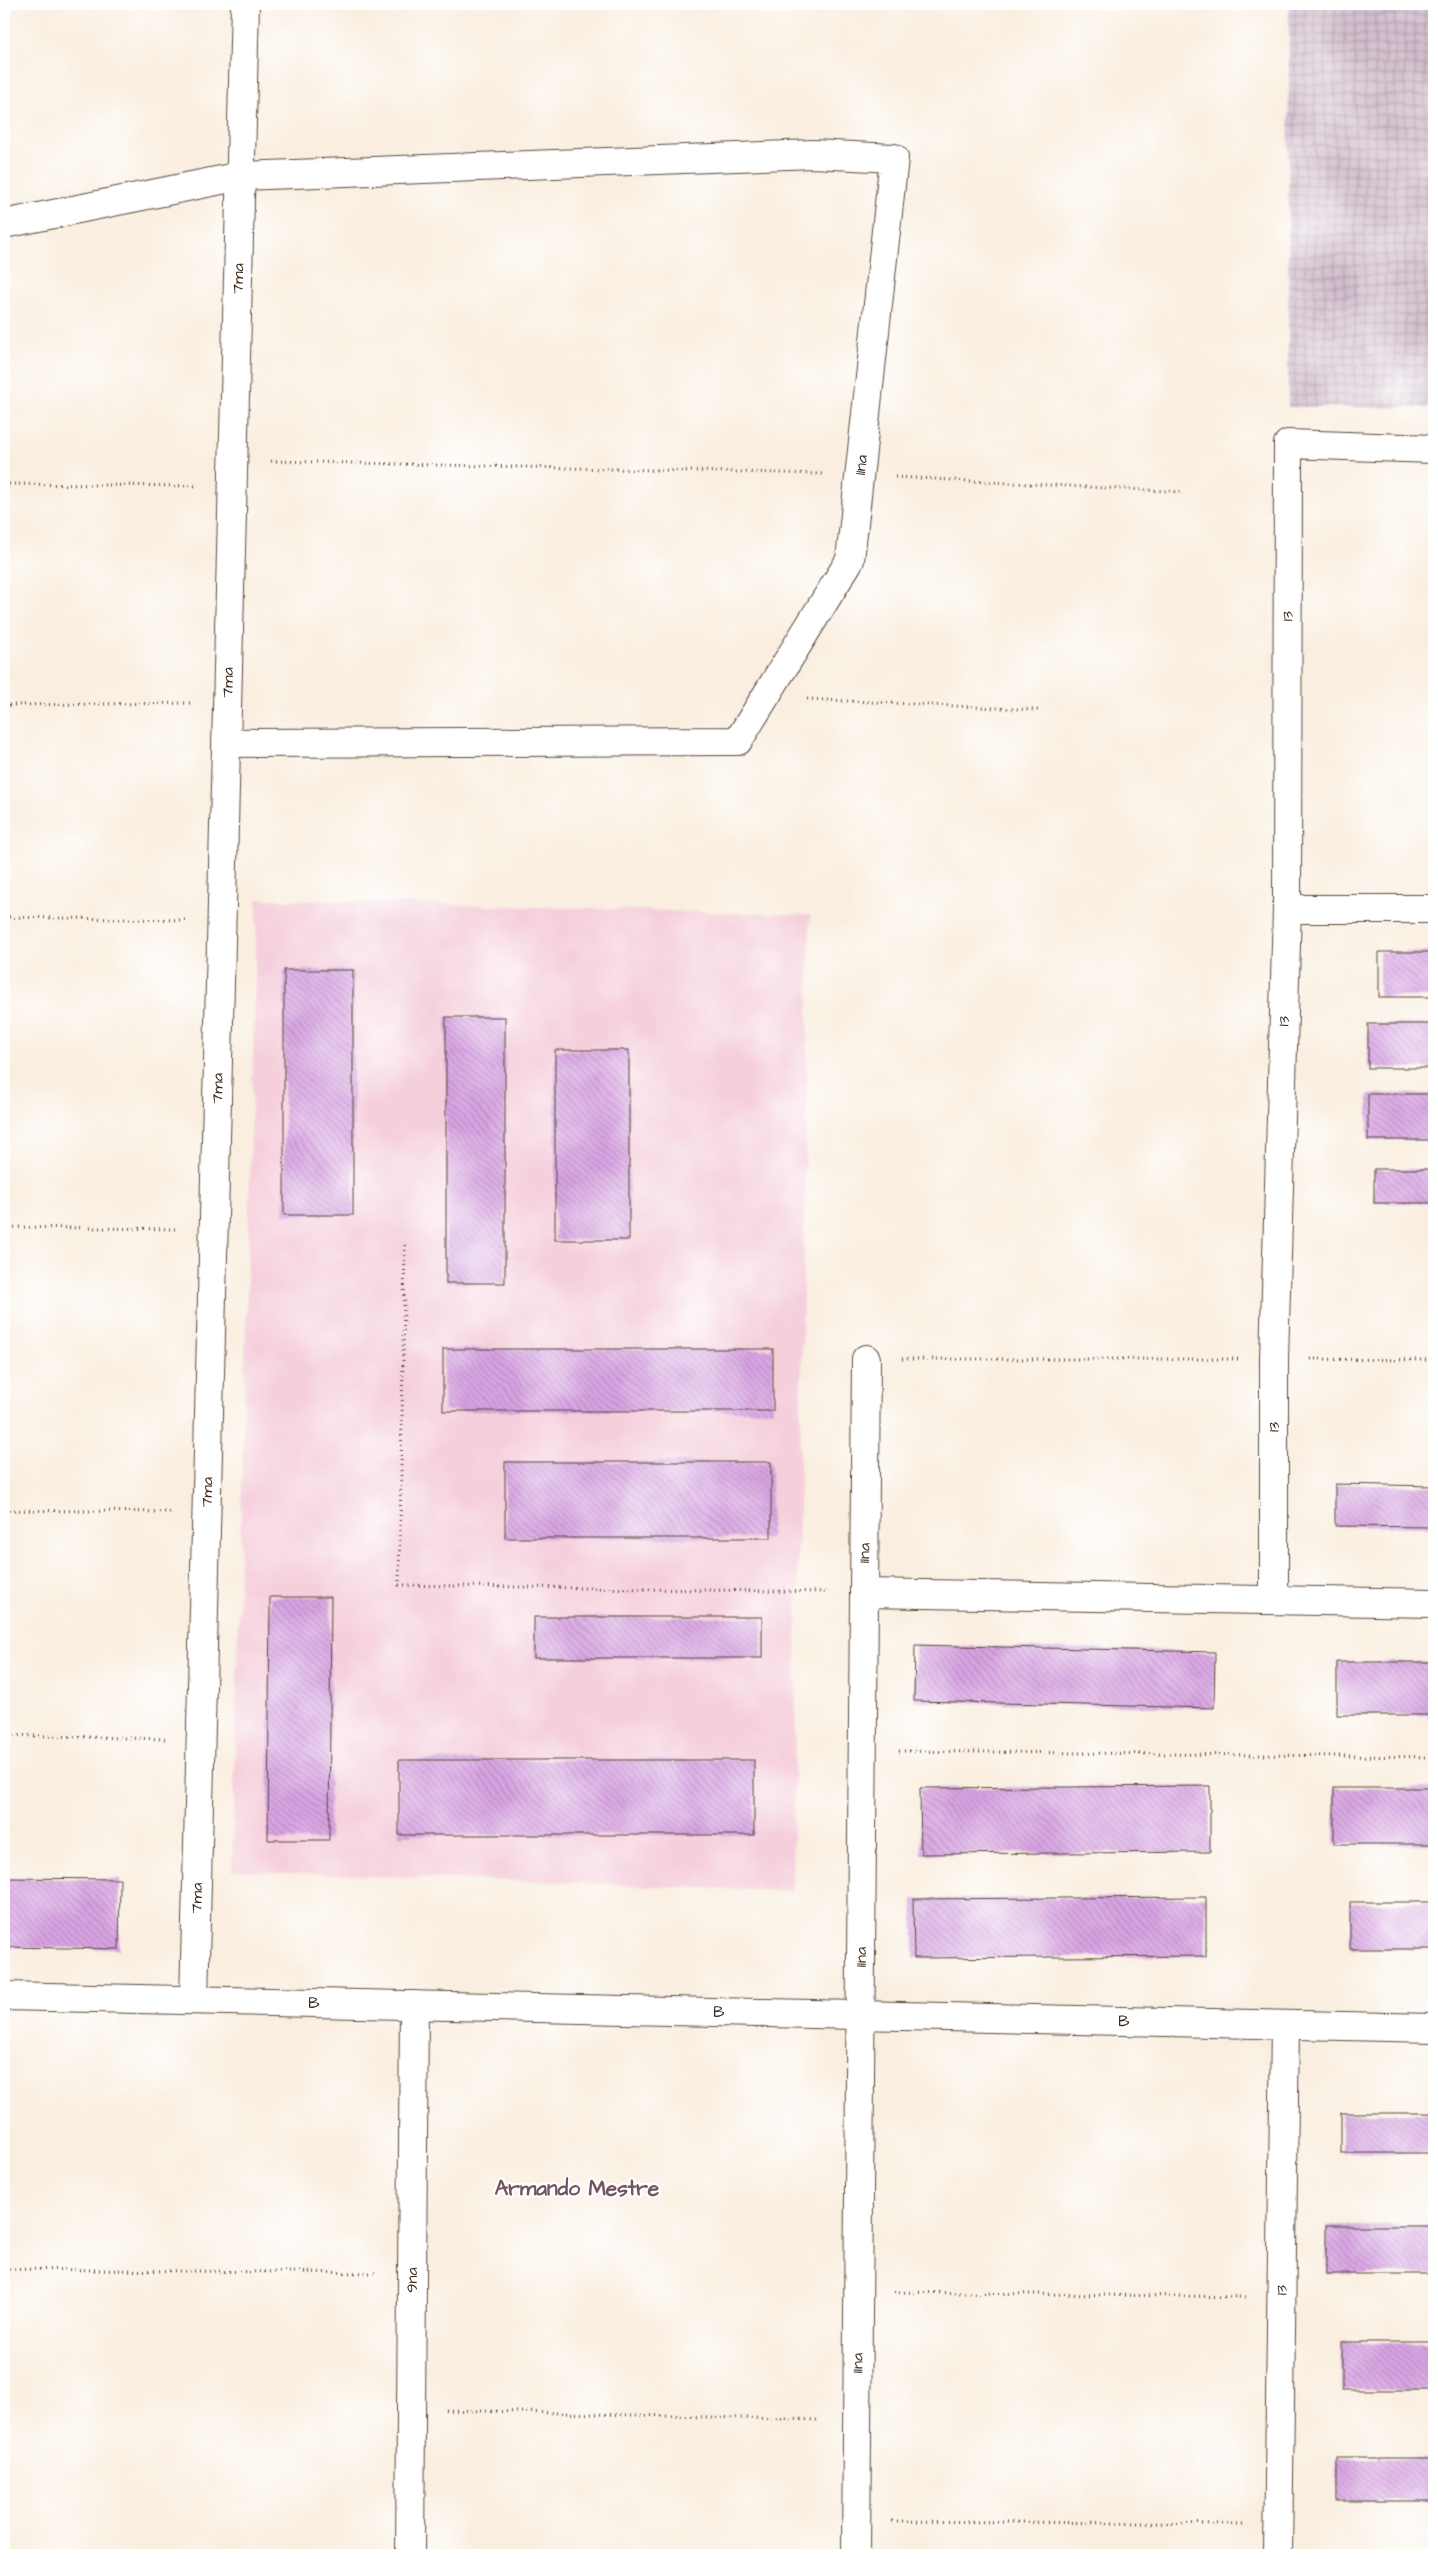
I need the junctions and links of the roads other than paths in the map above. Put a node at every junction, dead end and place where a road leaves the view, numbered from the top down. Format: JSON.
{"nodes":[{"id":1,"x":245,"y":4,"type":"edge"},
{"id":2,"x":241,"y":176,"type":"junction"},
{"id":3,"x":4,"y":224,"type":"edge"},
{"id":4,"x":1434,"y":448,"type":"edge"},
{"id":5,"x":227,"y":743,"type":"junction"},
{"id":6,"x":1287,"y":909,"type":"junction"},
{"id":7,"x":1434,"y":909,"type":"edge"},
{"id":8,"x":866,"y":1359,"type":"road end"},
{"id":9,"x":864,"y":1593,"type":"junction"},
{"id":10,"x":1274,"y":1600,"type":"junction"},
{"id":11,"x":1434,"y":1603,"type":"edge"},
{"id":12,"x":4,"y":1996,"type":"edge"},
{"id":13,"x":194,"y":2000,"type":"junction"},
{"id":14,"x":414,"y":2005,"type":"junction"},
{"id":15,"x":861,"y":2015,"type":"junction"},
{"id":16,"x":1285,"y":2024,"type":"junction"},
{"id":17,"x":1434,"y":2028,"type":"edge"},
{"id":18,"x":410,"y":2555,"type":"edge"},
{"id":19,"x":856,"y":2555,"type":"edge"},
{"id":20,"x":1278,"y":2555,"type":"edge"}],
"edges":[{"from":1,"to":2,"type":"street","name":"7ma"},
{"from":2,"to":3,"type":"street"},
{"from":2,"to":5,"type":"street","name":"7ma"},
{"from":2,"to":5,"type":"street","name":"11na"},
{"from":4,"to":6,"type":"street","name":"13"},
{"from":5,"to":13,"type":"street","name":"7ma"},
{"from":6,"to":7,"type":"street"},
{"from":6,"to":10,"type":"street","name":"13"},
{"from":8,"to":9,"type":"street","name":"11na"},
{"from":9,"to":10,"type":"street"},
{"from":9,"to":15,"type":"street","name":"11na"},
{"from":10,"to":11,"type":"street"},
{"from":12,"to":13,"type":"street","name":"B"},
{"from":13,"to":14,"type":"street","name":"B"},
{"from":14,"to":15,"type":"street","name":"B"},
{"from":14,"to":18,"type":"street","name":"9na"},
{"from":15,"to":16,"type":"street","name":"B"},
{"from":15,"to":19,"type":"street","name":"11na"},
{"from":16,"to":17,"type":"street","name":"B"},
{"from":16,"to":20,"type":"street","name":"13"}]}
